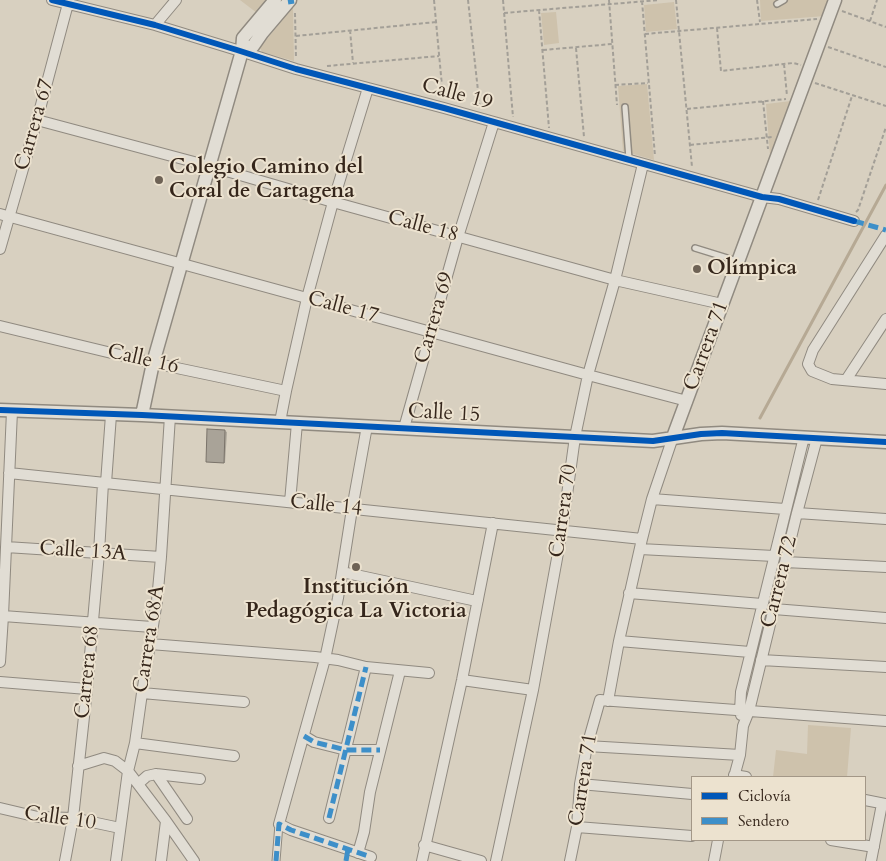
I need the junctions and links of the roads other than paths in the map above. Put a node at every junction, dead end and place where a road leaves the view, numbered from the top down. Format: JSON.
{"nodes":[{"id":1,"x":52,"y":0,"type":"edge"},
{"id":2,"x":176,"y":0,"type":"edge"},
{"id":3,"x":275,"y":0,"type":"edge"},
{"id":4,"x":784,"y":0,"type":"edge"},
{"id":5,"x":291,"y":1,"type":"edge"},
{"id":6,"x":68,"y":2,"type":"edge"},
{"id":7,"x":777,"y":4,"type":"dead end"},
{"id":8,"x":832,"y":8,"type":"edge"},
{"id":9,"x":155,"y":26,"type":"junction"},
{"id":10,"x":242,"y":51,"type":"junction"},
{"id":11,"x":368,"y":88,"type":"junction"},
{"id":12,"x":625,"y":107,"type":"dead end"},
{"id":13,"x":38,"y":120,"type":"junction"},
{"id":14,"x":494,"y":122,"type":"junction"},
{"id":15,"x":629,"y":160,"type":"junction"},
{"id":16,"x":643,"y":164,"type":"junction"},
{"id":17,"x":209,"y":166,"type":"junction"},
{"id":18,"x":762,"y":197,"type":"junction"},
{"id":19,"x":334,"y":202,"type":"junction"},
{"id":20,"x":4,"y":215,"type":"edge"},
{"id":21,"x":853,"y":217,"type":"road end"},
{"id":22,"x":886,"y":235,"type":"edge"},
{"id":23,"x":458,"y":236,"type":"junction"},
{"id":24,"x":695,"y":248,"type":"dead end"},
{"id":25,"x":0,"y":249,"type":"edge"},
{"id":26,"x":738,"y":261,"type":"junction"},
{"id":27,"x":182,"y":263,"type":"junction"},
{"id":28,"x":614,"y":280,"type":"junction"},
{"id":29,"x":307,"y":298,"type":"junction"},
{"id":30,"x":722,"y":304,"type":"junction"},
{"id":31,"x":886,"y":319,"type":"edge"},
{"id":32,"x":0,"y":326,"type":"edge"},
{"id":33,"x":431,"y":332,"type":"junction"},
{"id":34,"x":153,"y":363,"type":"junction"},
{"id":35,"x":588,"y":375,"type":"junction"},
{"id":36,"x":846,"y":380,"type":"junction"},
{"id":37,"x":886,"y":384,"type":"edge"},
{"id":38,"x":286,"y":391,"type":"junction"},
{"id":39,"x":687,"y":401,"type":"junction"},
{"id":40,"x":6,"y":410,"type":"edge"},
{"id":41,"x":111,"y":414,"type":"junction"},
{"id":42,"x":142,"y":415,"type":"junction"},
{"id":43,"x":170,"y":416,"type":"junction"},
{"id":44,"x":280,"y":422,"type":"junction"},
{"id":45,"x":297,"y":423,"type":"junction"},
{"id":46,"x":367,"y":426,"type":"junction"},
{"id":47,"x":404,"y":428,"type":"junction"},
{"id":48,"x":575,"y":437,"type":"junction"},
{"id":49,"x":673,"y":437,"type":"junction"},
{"id":50,"x":804,"y":437,"type":"junction"},
{"id":51,"x":817,"y":438,"type":"junction"},
{"id":52,"x":886,"y":442,"type":"edge"},
{"id":53,"x":9,"y":473,"type":"junction"},
{"id":54,"x":104,"y":483,"type":"junction"},
{"id":55,"x":165,"y":489,"type":"junction"},
{"id":56,"x":652,"y":499,"type":"junction"},
{"id":57,"x":290,"y":502,"type":"junction"},
{"id":58,"x":352,"y":509,"type":"junction"},
{"id":59,"x":785,"y":509,"type":"junction"},
{"id":60,"x":797,"y":513,"type":"junction"},
{"id":61,"x":886,"y":519,"type":"edge"},
{"id":62,"x":493,"y":523,"type":"junction"},
{"id":63,"x":562,"y":530,"type":"junction"},
{"id":64,"x":641,"y":544,"type":"junction"},
{"id":65,"x":6,"y":546,"type":"junction"},
{"id":66,"x":99,"y":553,"type":"junction"},
{"id":67,"x":774,"y":556,"type":"junction"},
{"id":68,"x":161,"y":557,"type":"junction"},
{"id":69,"x":785,"y":562,"type":"junction"},
{"id":70,"x":886,"y":567,"type":"edge"},
{"id":71,"x":342,"y":572,"type":"junction"},
{"id":72,"x":629,"y":593,"type":"junction"},
{"id":73,"x":478,"y":600,"type":"junction"},
{"id":74,"x":762,"y":604,"type":"junction"},
{"id":75,"x":774,"y":609,"type":"junction"},
{"id":76,"x":3,"y":616,"type":"junction"},
{"id":77,"x":886,"y":618,"type":"edge"},
{"id":78,"x":93,"y":622,"type":"junction"},
{"id":79,"x":152,"y":627,"type":"junction"},
{"id":80,"x":619,"y":641,"type":"junction"},
{"id":81,"x":150,"y":644,"type":"junction"},
{"id":82,"x":750,"y":652,"type":"junction"},
{"id":83,"x":325,"y":658,"type":"junction"},
{"id":84,"x":761,"y":660,"type":"junction"},
{"id":85,"x":0,"y":662,"type":"edge"},
{"id":86,"x":366,"y":667,"type":"junction"},
{"id":87,"x":886,"y":667,"type":"edge"},
{"id":88,"x":400,"y":671,"type":"junction"},
{"id":89,"x":429,"y":674,"type":"dead end"},
{"id":90,"x":462,"y":680,"type":"junction"},
{"id":91,"x":0,"y":682,"type":"edge"},
{"id":92,"x":87,"y":689,"type":"junction"},
{"id":93,"x":533,"y":690,"type":"junction"},
{"id":94,"x":142,"y":693,"type":"junction"},
{"id":95,"x":604,"y":700,"type":"junction"},
{"id":96,"x":244,"y":702,"type":"dead end"},
{"id":97,"x":744,"y":711,"type":"junction"},
{"id":98,"x":886,"y":721,"type":"edge"},
{"id":99,"x":304,"y":736,"type":"junction"},
{"id":100,"x":135,"y":743,"type":"junction"},
{"id":101,"x":587,"y":746,"type":"junction"},
{"id":102,"x":346,"y":750,"type":"junction"},
{"id":103,"x":380,"y":750,"type":"junction"},
{"id":104,"x":740,"y":755,"type":"junction"},
{"id":105,"x":234,"y":756,"type":"dead end"},
{"id":106,"x":78,"y":766,"type":"junction"},
{"id":107,"x":128,"y":771,"type":"junction"},
{"id":108,"x":156,"y":774,"type":"junction"},
{"id":109,"x":734,"y":776,"type":"edge"},
{"id":110,"x":200,"y":779,"type":"dead end"},
{"id":111,"x":138,"y":784,"type":"junction"},
{"id":112,"x":580,"y":784,"type":"junction"},
{"id":113,"x":691,"y":794,"type":"edge"},
{"id":114,"x":866,"y":800,"type":"edge"},
{"id":115,"x":884,"y":804,"type":"edge"},
{"id":116,"x":0,"y":808,"type":"edge"},
{"id":117,"x":72,"y":818,"type":"junction"},
{"id":118,"x":329,"y":818,"type":"dead end"},
{"id":119,"x":187,"y":819,"type":"dead end"},
{"id":120,"x":166,"y":820,"type":"junction"},
{"id":121,"x":279,"y":824,"type":"junction"},
{"id":122,"x":577,"y":827,"type":"junction"},
{"id":123,"x":120,"y":828,"type":"junction"},
{"id":124,"x":691,"y":836,"type":"edge"},
{"id":125,"x":718,"y":841,"type":"edge"},
{"id":126,"x":837,"y":841,"type":"edge"},
{"id":127,"x":424,"y":845,"type":"junction"},
{"id":128,"x":874,"y":847,"type":"junction"},
{"id":129,"x":352,"y":851,"type":"junction"},
{"id":130,"x":371,"y":857,"type":"dead end"},
{"id":131,"x":65,"y":861,"type":"edge"},
{"id":132,"x":116,"y":861,"type":"edge"},
{"id":133,"x":161,"y":861,"type":"edge"},
{"id":134,"x":194,"y":861,"type":"edge"},
{"id":135,"x":276,"y":861,"type":"edge"},
{"id":136,"x":346,"y":861,"type":"edge"},
{"id":137,"x":422,"y":861,"type":"edge"},
{"id":138,"x":481,"y":861,"type":"edge"},
{"id":139,"x":496,"y":861,"type":"edge"},
{"id":140,"x":570,"y":861,"type":"edge"},
{"id":141,"x":715,"y":861,"type":"edge"},
{"id":142,"x":871,"y":861,"type":"edge"}],
"edges":[{"from":1,"to":6,"type":"street","name":"Calle 19"},
{"from":2,"to":9,"type":"street"},
{"from":3,"to":10,"type":"street"},
{"from":4,"to":7,"type":"lane"},
{"from":5,"to":10,"type":"street"},
{"from":6,"to":9,"type":"street","name":"Calle 19"},
{"from":6,"to":13,"type":"street","name":"Carrera 67"},
{"from":8,"to":18,"type":"street","name":"Carrera 71"},
{"from":9,"to":10,"type":"street","name":"Calle 19"},
{"from":10,"to":11,"type":"street","name":"Calle 19"},
{"from":10,"to":17,"type":"street"},
{"from":11,"to":14,"type":"street","name":"Calle 19"},
{"from":11,"to":19,"type":"street"},
{"from":12,"to":15,"type":"lane"},
{"from":13,"to":17,"type":"street","name":"Calle 18"},
{"from":13,"to":20,"type":"street","name":"Carrera 67"},
{"from":14,"to":15,"type":"street","name":"Calle 19"},
{"from":14,"to":23,"type":"street","name":"Carrera 69"},
{"from":15,"to":16,"type":"street","name":"Calle 19"},
{"from":16,"to":18,"type":"street","name":"Calle 19"},
{"from":16,"to":28,"type":"street","name":"Carrera 70"},
{"from":17,"to":19,"type":"street","name":"Calle 18"},
{"from":17,"to":27,"type":"street"},
{"from":18,"to":21,"type":"street","name":"Calle 19"},
{"from":18,"to":26,"type":"street","name":"Carrera 71"},
{"from":19,"to":23,"type":"street","name":"Calle 18"},
{"from":19,"to":29,"type":"street"},
{"from":20,"to":25,"type":"street","name":"Carrera 67"},
{"from":20,"to":27,"type":"street","name":"Calle 17"},
{"from":22,"to":36,"type":"street"},
{"from":23,"to":28,"type":"street","name":"Calle 18"},
{"from":23,"to":33,"type":"street","name":"Carrera 69"},
{"from":24,"to":26,"type":"lane"},
{"from":26,"to":30,"type":"street","name":"Carrera 71"},
{"from":27,"to":29,"type":"street","name":"Calle 17"},
{"from":27,"to":34,"type":"street"},
{"from":28,"to":30,"type":"street","name":"Calle 18"},
{"from":28,"to":35,"type":"street","name":"Carrera 70"},
{"from":29,"to":33,"type":"street","name":"Calle 17"},
{"from":29,"to":38,"type":"street"},
{"from":30,"to":39,"type":"street","name":"Carrera 71"},
{"from":31,"to":36,"type":"street"},
{"from":32,"to":34,"type":"street","name":"Calle 16"},
{"from":33,"to":35,"type":"street","name":"Calle 17"},
{"from":33,"to":47,"type":"street","name":"Carrera 69"},
{"from":34,"to":38,"type":"street","name":"Calle 16"},
{"from":34,"to":42,"type":"street"},
{"from":35,"to":39,"type":"street","name":"Calle 17"},
{"from":35,"to":48,"type":"street","name":"Carrera 70"},
{"from":36,"to":37,"type":"street"},
{"from":38,"to":44,"type":"street"},
{"from":39,"to":49,"type":"street","name":"Carrera 71"},
{"from":40,"to":41,"type":"street","name":"Calle 15"},
{"from":40,"to":53,"type":"street"},
{"from":41,"to":42,"type":"street","name":"Calle 15"},
{"from":41,"to":54,"type":"street","name":"Carrera 68"},
{"from":42,"to":43,"type":"street","name":"Calle 15"},
{"from":43,"to":44,"type":"street","name":"Calle 15"},
{"from":43,"to":55,"type":"street","name":"Carrera 68A"},
{"from":44,"to":45,"type":"street","name":"Calle 15"},
{"from":45,"to":46,"type":"street","name":"Calle 15"},
{"from":45,"to":57,"type":"street"},
{"from":46,"to":47,"type":"street","name":"Calle 15"},
{"from":46,"to":58,"type":"street"},
{"from":47,"to":48,"type":"street","name":"Calle 15"},
{"from":48,"to":49,"type":"street","name":"Calle 15"},
{"from":48,"to":63,"type":"street","name":"Carrera 70"},
{"from":49,"to":50,"type":"street","name":"Calle 15"},
{"from":49,"to":56,"type":"street","name":"Carrera 71"},
{"from":50,"to":51,"type":"street","name":"Calle 15"},
{"from":50,"to":59,"type":"street","name":"Carrera 72"},
{"from":51,"to":52,"type":"street","name":"Calle 15"},
{"from":51,"to":60,"type":"street","name":"Carrera 72"},
{"from":53,"to":54,"type":"street","name":"Calle 14"},
{"from":53,"to":65,"type":"street"},
{"from":54,"to":55,"type":"street","name":"Calle 14"},
{"from":54,"to":66,"type":"street","name":"Carrera 68"},
{"from":55,"to":57,"type":"street","name":"Calle 14"},
{"from":55,"to":68,"type":"street","name":"Carrera 68A"},
{"from":56,"to":59,"type":"street"},
{"from":56,"to":64,"type":"street","name":"Carrera 71"},
{"from":57,"to":58,"type":"street","name":"Calle 14"},
{"from":58,"to":62,"type":"street","name":"Calle 14"},
{"from":58,"to":71,"type":"street"},
{"from":59,"to":67,"type":"street","name":"Carrera 72"},
{"from":60,"to":61,"type":"street"},
{"from":60,"to":69,"type":"street","name":"Carrera 72"},
{"from":62,"to":63,"type":"street","name":"Calle 14"},
{"from":62,"to":73,"type":"street"},
{"from":63,"to":64,"type":"street","name":"Calle 14"},
{"from":63,"to":93,"type":"street","name":"Carrera 70"},
{"from":64,"to":67,"type":"street","name":"Calle 14"},
{"from":64,"to":72,"type":"street","name":"Carrera 71"},
{"from":65,"to":66,"type":"street","name":"Calle 13A"},
{"from":65,"to":76,"type":"street"},
{"from":66,"to":68,"type":"street","name":"Calle 13A"},
{"from":66,"to":78,"type":"street","name":"Carrera 68"},
{"from":67,"to":74,"type":"street","name":"Carrera 72"},
{"from":68,"to":79,"type":"street","name":"Carrera 68A"},
{"from":69,"to":70,"type":"street"},
{"from":69,"to":75,"type":"street","name":"Carrera 72"},
{"from":71,"to":73,"type":"street"},
{"from":71,"to":83,"type":"street"},
{"from":72,"to":74,"type":"street"},
{"from":72,"to":80,"type":"street","name":"Carrera 71"},
{"from":73,"to":90,"type":"street"},
{"from":74,"to":82,"type":"street","name":"Carrera 72"},
{"from":75,"to":77,"type":"street"},
{"from":75,"to":84,"type":"street","name":"Carrera 72"},
{"from":76,"to":78,"type":"street"},
{"from":76,"to":85,"type":"street"},
{"from":78,"to":79,"type":"street"},
{"from":78,"to":92,"type":"street","name":"Carrera 68"},
{"from":79,"to":81,"type":"street","name":"Carrera 68A"},
{"from":80,"to":82,"type":"street"},
{"from":80,"to":95,"type":"street","name":"Carrera 71"},
{"from":81,"to":83,"type":"street"},
{"from":81,"to":94,"type":"street","name":"Carrera 68A"},
{"from":82,"to":97,"type":"street","name":"Carrera 72"},
{"from":83,"to":86,"type":"street"},
{"from":83,"to":99,"type":"street"},
{"from":84,"to":87,"type":"street"},
{"from":84,"to":97,"type":"street","name":"Carrera 72"},
{"from":86,"to":88,"type":"street"},
{"from":86,"to":102,"type":"street"},
{"from":88,"to":89,"type":"street"},
{"from":88,"to":103,"type":"street"},
{"from":90,"to":93,"type":"street"},
{"from":90,"to":127,"type":"street"},
{"from":91,"to":92,"type":"street"},
{"from":92,"to":106,"type":"street","name":"Carrera 68"},
{"from":93,"to":139,"type":"street","name":"Carrera 70"},
{"from":94,"to":96,"type":"street"},
{"from":94,"to":100,"type":"street","name":"Carrera 68A"},
{"from":95,"to":97,"type":"street"},
{"from":95,"to":101,"type":"street","name":"Carrera 71"},
{"from":97,"to":98,"type":"street"},
{"from":97,"to":104,"type":"street","name":"Carrera 72"},
{"from":99,"to":102,"type":"street"},
{"from":99,"to":121,"type":"street"},
{"from":100,"to":105,"type":"street"},
{"from":100,"to":107,"type":"street","name":"Carrera 68A"},
{"from":101,"to":104,"type":"street"},
{"from":101,"to":112,"type":"street","name":"Carrera 71"},
{"from":102,"to":103,"type":"street"},
{"from":102,"to":118,"type":"street"},
{"from":103,"to":129,"type":"street"},
{"from":104,"to":109,"type":"street","name":"Carrera 72"},
{"from":106,"to":107,"type":"street"},
{"from":106,"to":117,"type":"street","name":"Carrera 68"},
{"from":107,"to":111,"type":"street"},
{"from":107,"to":123,"type":"street","name":"Carrera 68A"},
{"from":108,"to":110,"type":"street"},
{"from":108,"to":111,"type":"street"},
{"from":108,"to":119,"type":"street"},
{"from":111,"to":120,"type":"street"},
{"from":112,"to":113,"type":"street"},
{"from":112,"to":122,"type":"street","name":"Carrera 71"},
{"from":114,"to":115,"type":"street"},
{"from":115,"to":128,"type":"street"},
{"from":116,"to":117,"type":"street","name":"Calle 10"},
{"from":117,"to":123,"type":"street","name":"Calle 10"},
{"from":117,"to":131,"type":"street","name":"Carrera 68"},
{"from":120,"to":133,"type":"street"},
{"from":120,"to":134,"type":"street"},
{"from":121,"to":129,"type":"street"},
{"from":121,"to":135,"type":"street"},
{"from":122,"to":124,"type":"street"},
{"from":122,"to":140,"type":"street","name":"Carrera 71"},
{"from":123,"to":132,"type":"street","name":"Carrera 68A"},
{"from":125,"to":141,"type":"street"},
{"from":126,"to":128,"type":"street"},
{"from":127,"to":137,"type":"street"},
{"from":127,"to":138,"type":"street"},
{"from":128,"to":142,"type":"street"},
{"from":129,"to":130,"type":"street"},
{"from":129,"to":136,"type":"street"}]}
